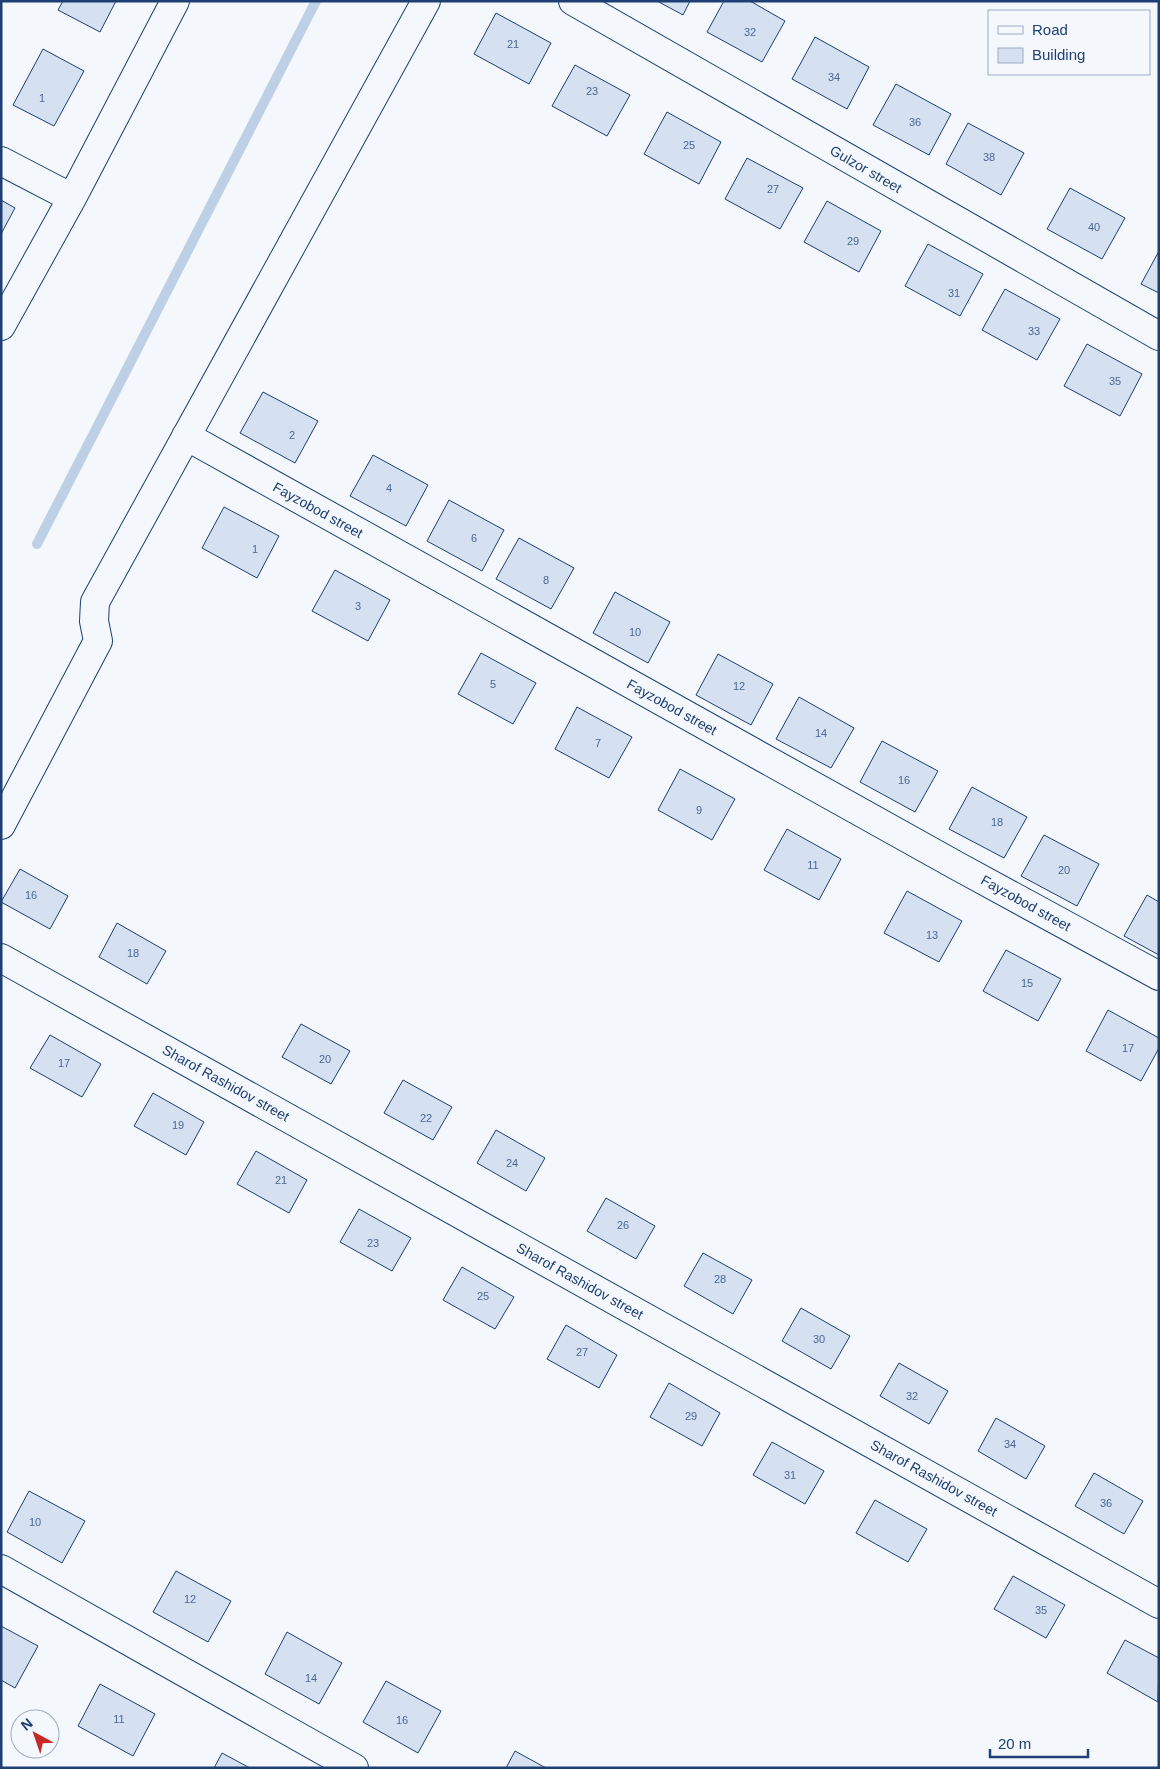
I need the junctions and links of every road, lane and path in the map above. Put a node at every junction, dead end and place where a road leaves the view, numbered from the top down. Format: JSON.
{"nodes":[{"id":1,"x":175,"y":1,"type":"edge"},
{"id":2,"x":426,"y":1,"type":"edge"},
{"id":3,"x":574,"y":1,"type":"edge"},
{"id":4,"x":1,"y":161,"type":"edge"},
{"id":5,"x":72,"y":198,"type":"junction"},
{"id":6,"x":1,"y":326,"type":"edge"},
{"id":7,"x":1159,"y":336,"type":"edge"},
{"id":8,"x":186,"y":436,"type":"junction"},
{"id":9,"x":1,"y":825,"type":"edge"},
{"id":10,"x":1,"y":958,"type":"edge"},
{"id":11,"x":1159,"y":976,"type":"edge"},
{"id":12,"x":1,"y":1570,"type":"edge"},
{"id":13,"x":1159,"y":1604,"type":"edge"},
{"id":14,"x":354,"y":1768,"type":"edge"}],
"edges":[{"from":1,"to":5,"type":"street"},
{"from":2,"to":8,"type":"street"},
{"from":3,"to":7,"type":"street","name":"Gulzor street"},
{"from":4,"to":5,"type":"street"},
{"from":5,"to":6,"type":"street"},
{"from":8,"to":9,"type":"street"},
{"from":8,"to":11,"type":"street","name":"Fayzobod street"},
{"from":10,"to":13,"type":"street","name":"Sharof Rashidov street"},
{"from":12,"to":14,"type":"street"}]}
